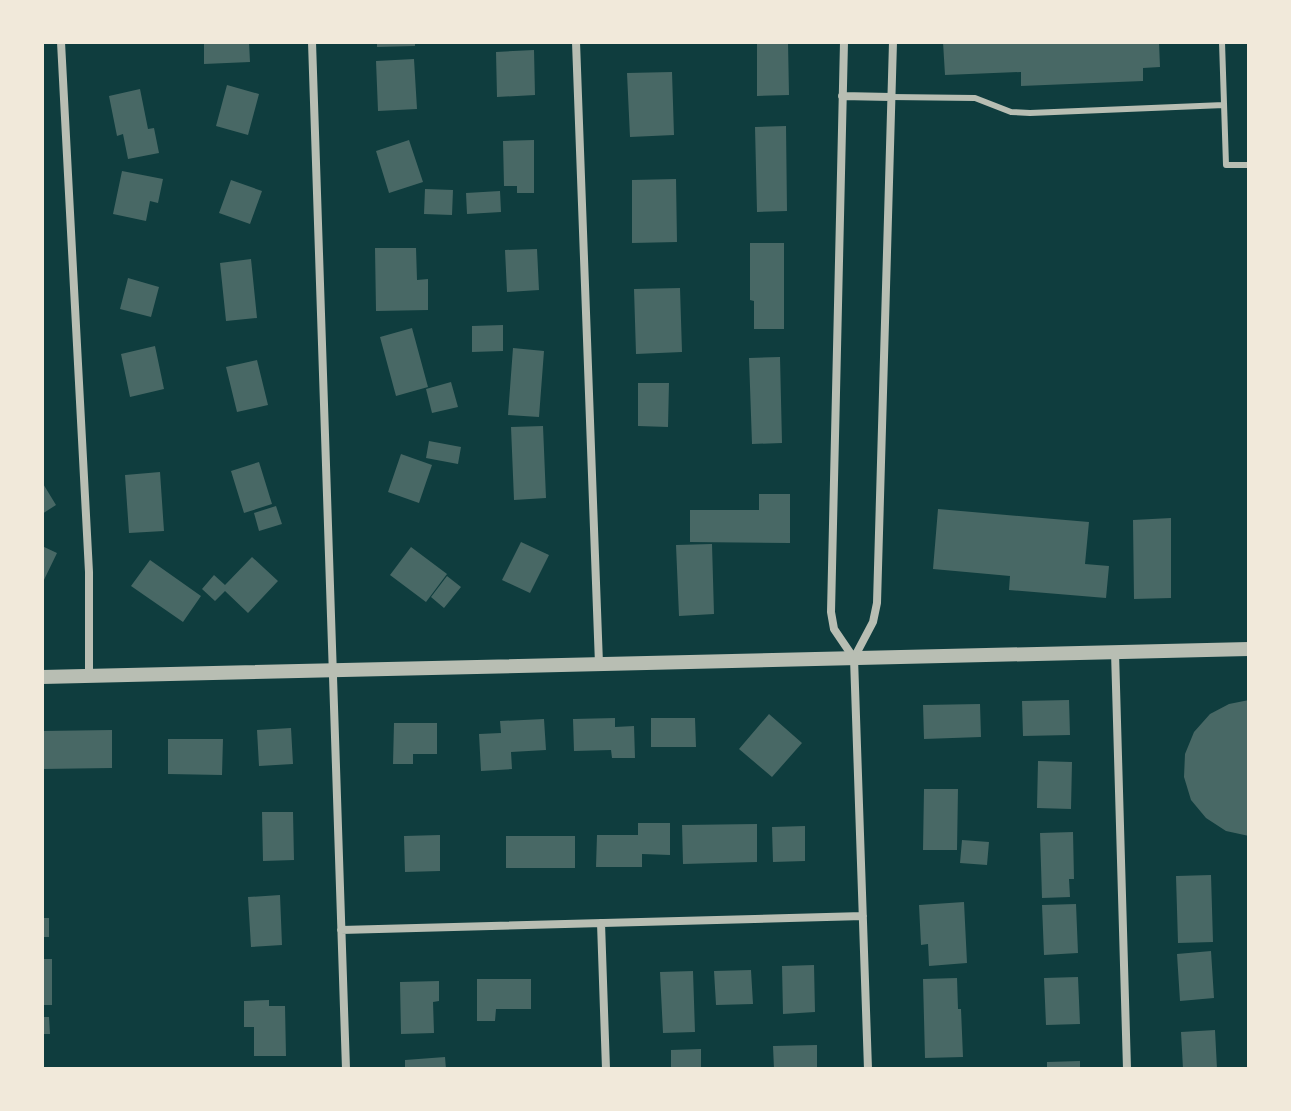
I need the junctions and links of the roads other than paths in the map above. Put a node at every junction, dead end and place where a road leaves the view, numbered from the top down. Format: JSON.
{"nodes":[{"id":1,"x":61,"y":42,"type":"edge"},
{"id":2,"x":312,"y":42,"type":"edge"},
{"id":3,"x":576,"y":42,"type":"edge"},
{"id":4,"x":844,"y":42,"type":"edge"},
{"id":5,"x":893,"y":42,"type":"edge"},
{"id":6,"x":1222,"y":42,"type":"edge"},
{"id":7,"x":842,"y":96,"type":"junction"},
{"id":8,"x":891,"y":97,"type":"junction"},
{"id":9,"x":1224,"y":105,"type":"junction"},
{"id":10,"x":1249,"y":165,"type":"edge"},
{"id":11,"x":1249,"y":649,"type":"edge"},
{"id":12,"x":1115,"y":652,"type":"junction"},
{"id":13,"x":854,"y":658,"type":"junction"},
{"id":14,"x":599,"y":664,"type":"junction"},
{"id":15,"x":333,"y":670,"type":"junction"},
{"id":16,"x":89,"y":676,"type":"junction"},
{"id":17,"x":42,"y":677,"type":"edge"},
{"id":18,"x":863,"y":916,"type":"junction"},
{"id":19,"x":601,"y":923,"type":"junction"},
{"id":20,"x":341,"y":930,"type":"junction"},
{"id":21,"x":346,"y":1069,"type":"edge"},
{"id":22,"x":606,"y":1069,"type":"edge"},
{"id":23,"x":868,"y":1069,"type":"edge"},
{"id":24,"x":1127,"y":1069,"type":"edge"}],
"edges":[{"from":1,"to":16,"type":"street"},
{"from":2,"to":15,"type":"street"},
{"from":3,"to":14,"type":"street"},
{"from":4,"to":7,"type":"street"},
{"from":5,"to":8,"type":"street"},
{"from":6,"to":9,"type":"lane"},
{"from":7,"to":8,"type":"street"},
{"from":7,"to":13,"type":"street"},
{"from":8,"to":9,"type":"lane"},
{"from":8,"to":13,"type":"street"},
{"from":9,"to":10,"type":"lane"},
{"from":11,"to":12,"type":"street"},
{"from":12,"to":13,"type":"street"},
{"from":12,"to":24,"type":"street"},
{"from":13,"to":14,"type":"street"},
{"from":13,"to":18,"type":"street"},
{"from":14,"to":15,"type":"street"},
{"from":15,"to":16,"type":"street"},
{"from":15,"to":20,"type":"street"},
{"from":16,"to":17,"type":"street"},
{"from":18,"to":19,"type":"street"},
{"from":18,"to":23,"type":"street"},
{"from":19,"to":20,"type":"street"},
{"from":19,"to":22,"type":"street"},
{"from":20,"to":21,"type":"street"}]}
